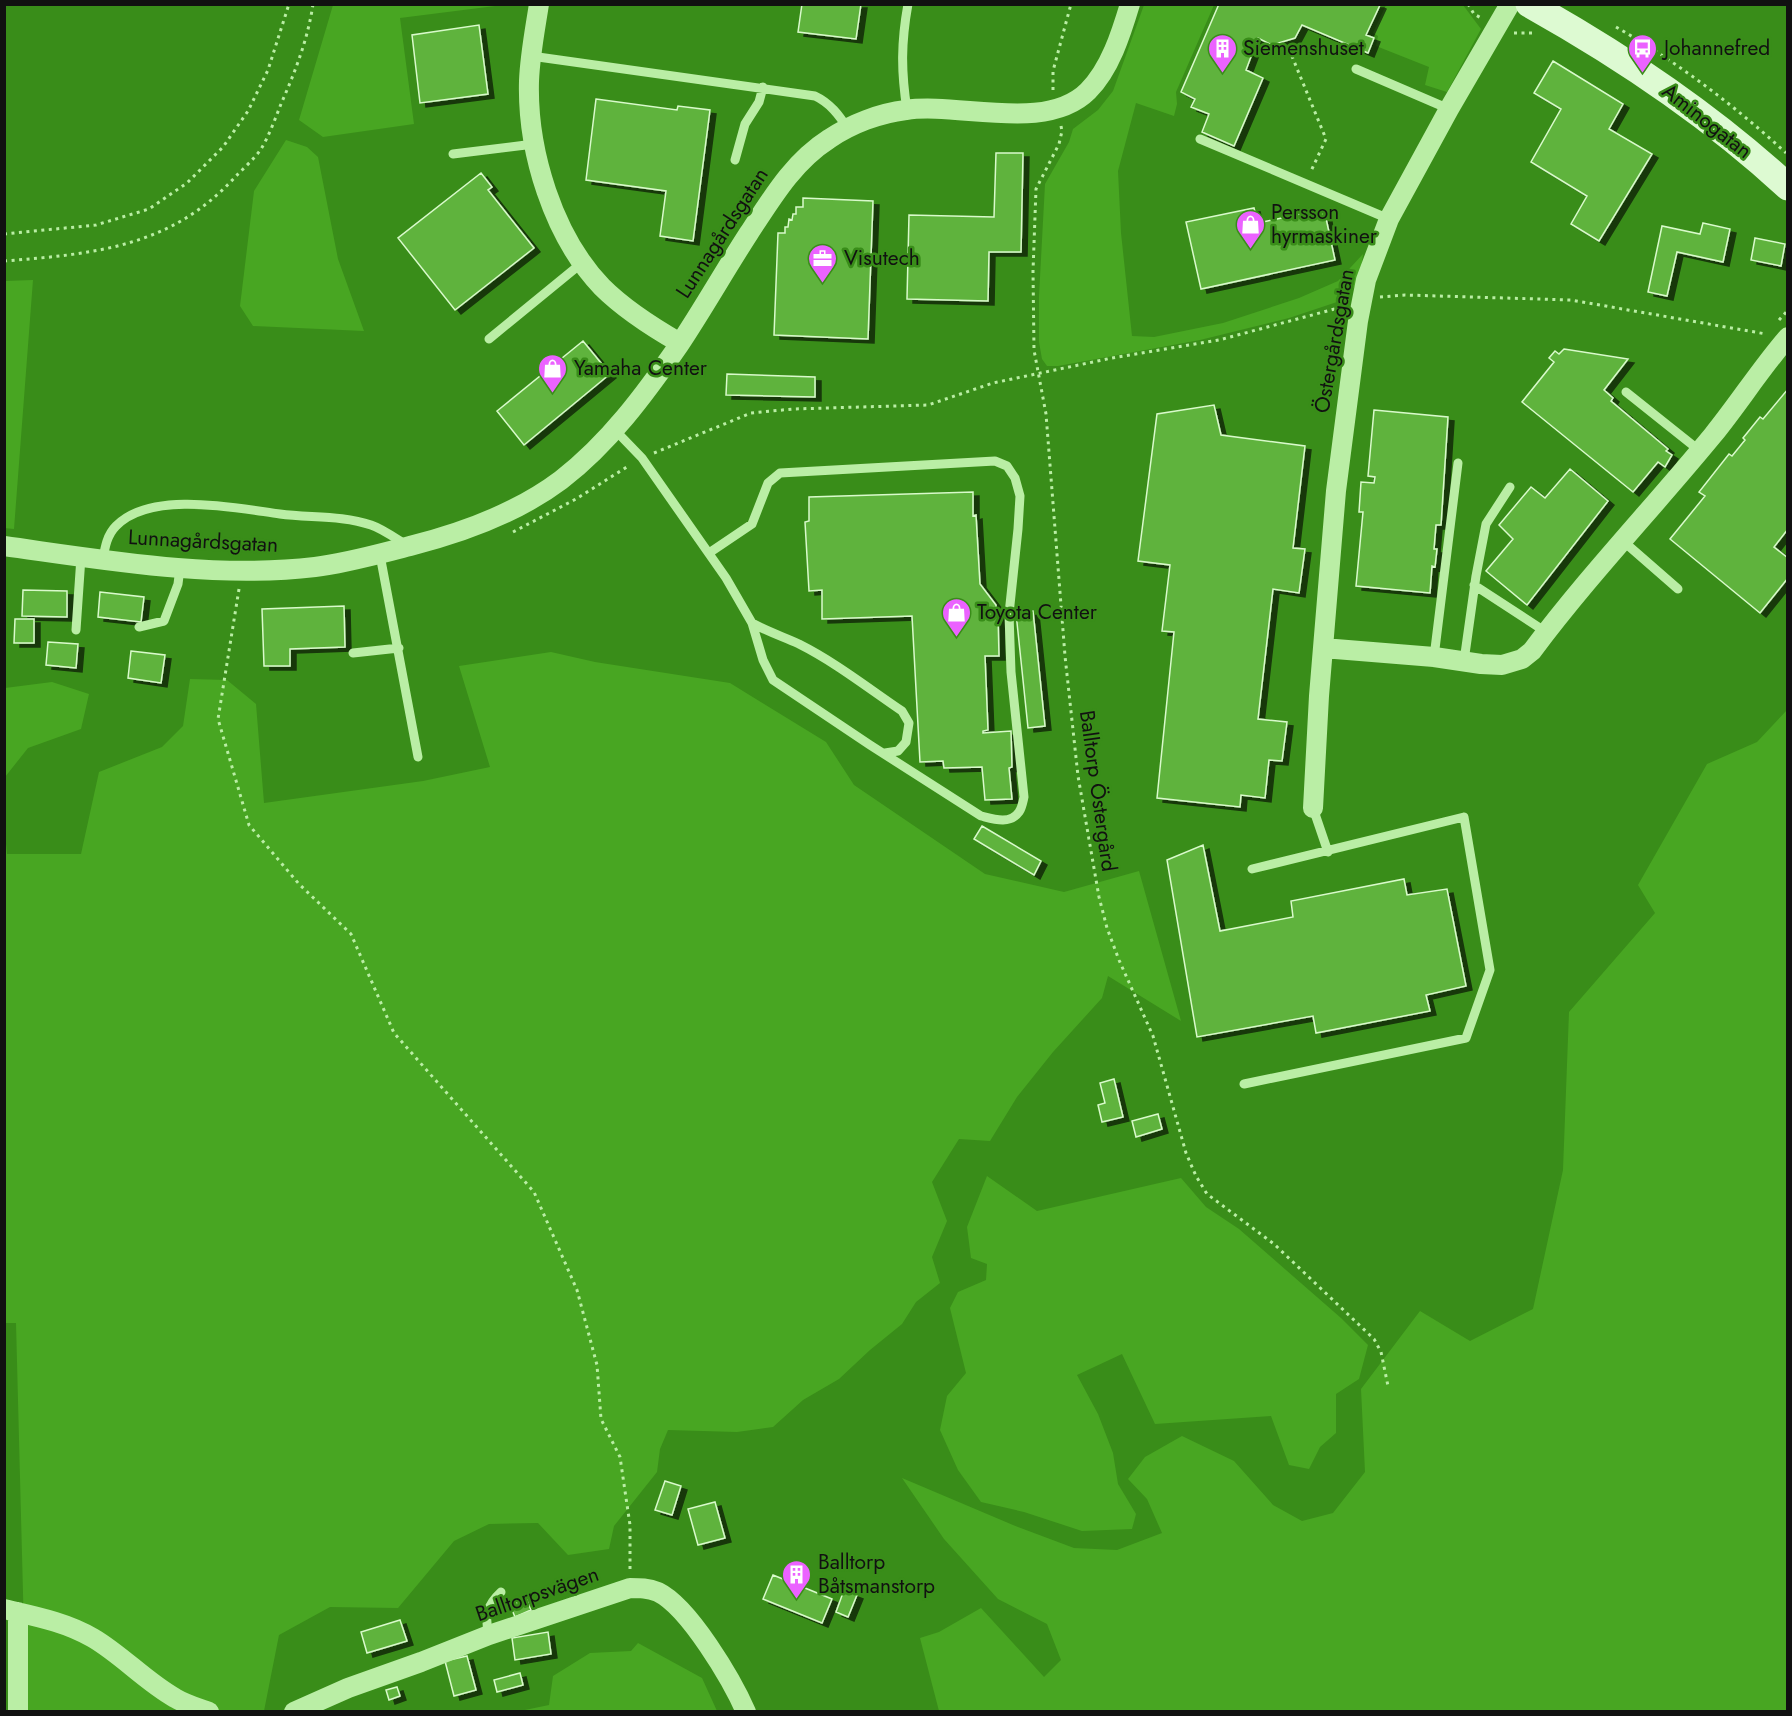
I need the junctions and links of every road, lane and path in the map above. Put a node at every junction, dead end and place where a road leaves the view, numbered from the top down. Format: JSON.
{"nodes":[{"id":1,"x":289,"y":4,"type":"edge"},
{"id":2,"x":313,"y":4,"type":"edge"},
{"id":3,"x":908,"y":4,"type":"edge"},
{"id":4,"x":1071,"y":4,"type":"edge"},
{"id":5,"x":1130,"y":4,"type":"edge"},
{"id":6,"x":1510,"y":4,"type":"edge"},
{"id":7,"x":1529,"y":4,"type":"edge"},
{"id":8,"x":539,"y":5,"type":"edge"},
{"id":9,"x":1289,"y":49,"type":"dead end"},
{"id":10,"x":531,"y":56,"type":"junction"},
{"id":11,"x":1356,"y":69,"type":"dead end"},
{"id":12,"x":763,"y":87,"type":"junction"},
{"id":13,"x":1058,"y":108,"type":"junction"},
{"id":14,"x":1449,"y":109,"type":"junction"},
{"id":15,"x":907,"y":110,"type":"junction"},
{"id":16,"x":848,"y":129,"type":"junction"},
{"id":17,"x":1200,"y":139,"type":"dead end"},
{"id":18,"x":534,"y":144,"type":"junction"},
{"id":19,"x":453,"y":154,"type":"dead end"},
{"id":20,"x":735,"y":160,"type":"dead end"},
{"id":21,"x":1305,"y":185,"type":"junction"},
{"id":22,"x":1788,"y":187,"type":"edge"},
{"id":23,"x":1389,"y":219,"type":"junction"},
{"id":24,"x":4,"y":234,"type":"edge"},
{"id":25,"x":4,"y":261,"type":"edge"},
{"id":26,"x":583,"y":262,"type":"junction"},
{"id":27,"x":1361,"y":302,"type":"junction"},
{"id":28,"x":489,"y":339,"type":"dead end"},
{"id":29,"x":1785,"y":340,"type":"edge"},
{"id":30,"x":680,"y":343,"type":"junction"},
{"id":31,"x":1038,"y":374,"type":"junction"},
{"id":32,"x":1626,"y":392,"type":"dead end"},
{"id":33,"x":615,"y":430,"type":"junction"},
{"id":34,"x":1700,"y":451,"type":"junction"},
{"id":35,"x":1458,"y":464,"type":"dead end"},
{"id":36,"x":1510,"y":487,"type":"dead end"},
{"id":37,"x":1623,"y":541,"type":"junction"},
{"id":38,"x":4,"y":546,"type":"edge"},
{"id":39,"x":408,"y":547,"type":"junction"},
{"id":40,"x":709,"y":553,"type":"junction"},
{"id":41,"x":380,"y":555,"type":"junction"},
{"id":42,"x":81,"y":557,"type":"junction"},
{"id":43,"x":103,"y":559,"type":"junction"},
{"id":44,"x":180,"y":568,"type":"junction"},
{"id":45,"x":1474,"y":585,"type":"junction"},
{"id":46,"x":239,"y":588,"type":"dead end"},
{"id":47,"x":1678,"y":589,"type":"dead end"},
{"id":48,"x":752,"y":623,"type":"junction"},
{"id":49,"x":139,"y":627,"type":"dead end"},
{"id":50,"x":76,"y":630,"type":"dead end"},
{"id":51,"x":1546,"y":632,"type":"junction"},
{"id":52,"x":399,"y":648,"type":"junction"},
{"id":53,"x":1323,"y":648,"type":"junction"},
{"id":54,"x":353,"y":653,"type":"dead end"},
{"id":55,"x":1434,"y":657,"type":"junction"},
{"id":56,"x":1464,"y":661,"type":"junction"},
{"id":57,"x":885,"y":753,"type":"junction"},
{"id":58,"x":418,"y":757,"type":"dead end"},
{"id":59,"x":1313,"y":808,"type":"joint"},
{"id":60,"x":1328,"y":852,"type":"junction"},
{"id":61,"x":1252,"y":868,"type":"dead end"},
{"id":62,"x":1244,"y":1084,"type":"dead end"},
{"id":63,"x":1388,"y":1386,"type":"dead end"},
{"id":64,"x":630,"y":1588,"type":"junction"},
{"id":65,"x":501,"y":1592,"type":"dead end"},
{"id":66,"x":11,"y":1611,"type":"edge"},
{"id":67,"x":489,"y":1635,"type":"junction"},
{"id":68,"x":18,"y":1712,"type":"edge"},
{"id":69,"x":209,"y":1712,"type":"edge"},
{"id":70,"x":294,"y":1712,"type":"edge"},
{"id":71,"x":746,"y":1712,"type":"edge"}],
"edges":[{"from":1,"to":24,"type":"path"},
{"from":2,"to":25,"type":"path"},
{"from":3,"to":15,"type":"lane"},
{"from":4,"to":13,"type":"path","name":"Balltorp Östergård"},
{"from":5,"to":13,"type":"street","name":"Lunnagårdsgatan"},
{"from":6,"to":14,"type":"street","name":"Östergårdsgatan"},
{"from":7,"to":22,"type":"street","name":"Aminogatan"},
{"from":8,"to":10,"type":"street"},
{"from":9,"to":21,"type":"path"},
{"from":10,"to":12,"type":"lane"},
{"from":10,"to":18,"type":"street"},
{"from":11,"to":14,"type":"lane"},
{"from":12,"to":16,"type":"lane"},
{"from":12,"to":20,"type":"lane"},
{"from":13,"to":15,"type":"street","name":"Lunnagårdsgatan"},
{"from":13,"to":31,"type":"path","name":"Balltorp Östergård"},
{"from":14,"to":23,"type":"street","name":"Östergårdsgatan"},
{"from":15,"to":16,"type":"street","name":"Lunnagårdsgatan"},
{"from":16,"to":30,"type":"street","name":"Lunnagårdsgatan"},
{"from":17,"to":21,"type":"lane"},
{"from":18,"to":19,"type":"lane"},
{"from":18,"to":26,"type":"street"},
{"from":21,"to":23,"type":"lane"},
{"from":23,"to":27,"type":"street","name":"Östergårdsgatan"},
{"from":26,"to":28,"type":"lane"},
{"from":26,"to":30,"type":"street"},
{"from":27,"to":29,"type":"path"},
{"from":27,"to":31,"type":"path"},
{"from":27,"to":53,"type":"street","name":"Östergårdsgatan"},
{"from":29,"to":34,"type":"street"},
{"from":30,"to":33,"type":"street","name":"Lunnagårdsgatan"},
{"from":31,"to":63,"type":"path","name":"Balltorp Östergård"},
{"from":32,"to":34,"type":"lane"},
{"from":33,"to":39,"type":"street","name":"Lunnagårdsgatan"},
{"from":33,"to":40,"type":"lane"},
{"from":34,"to":37,"type":"street"},
{"from":35,"to":55,"type":"lane"},
{"from":36,"to":45,"type":"lane"},
{"from":37,"to":47,"type":"lane"},
{"from":37,"to":51,"type":"street"},
{"from":38,"to":42,"type":"street","name":"Lunnagårdsgatan"},
{"from":39,"to":41,"type":"street","name":"Lunnagårdsgatan"},
{"from":39,"to":43,"type":"lane"},
{"from":40,"to":48,"type":"lane"},
{"from":40,"to":57,"type":"lane"},
{"from":41,"to":44,"type":"street","name":"Lunnagårdsgatan"},
{"from":41,"to":52,"type":"lane"},
{"from":42,"to":43,"type":"street","name":"Lunnagårdsgatan"},
{"from":42,"to":50,"type":"lane"},
{"from":43,"to":44,"type":"street","name":"Lunnagårdsgatan"},
{"from":44,"to":49,"type":"lane"},
{"from":45,"to":51,"type":"lane"},
{"from":45,"to":56,"type":"lane"},
{"from":46,"to":64,"type":"path"},
{"from":48,"to":57,"type":"lane"},
{"from":48,"to":57,"type":"lane"},
{"from":51,"to":56,"type":"street"},
{"from":52,"to":54,"type":"lane"},
{"from":52,"to":58,"type":"lane"},
{"from":53,"to":55,"type":"street"},
{"from":53,"to":59,"type":"street","name":"Östergårdsgatan"},
{"from":55,"to":56,"type":"street"},
{"from":59,"to":60,"type":"lane","name":"Östergårdsgatan"},
{"from":60,"to":61,"type":"lane"},
{"from":60,"to":62,"type":"lane"},
{"from":64,"to":67,"type":"street","name":"Balltorpsvägen"},
{"from":64,"to":71,"type":"street","name":"Balltorpsvägen"},
{"from":65,"to":67,"type":"lane"},
{"from":66,"to":68,"type":"street"},
{"from":66,"to":69,"type":"street"},
{"from":67,"to":70,"type":"street","name":"Balltorpsvägen"}]}
